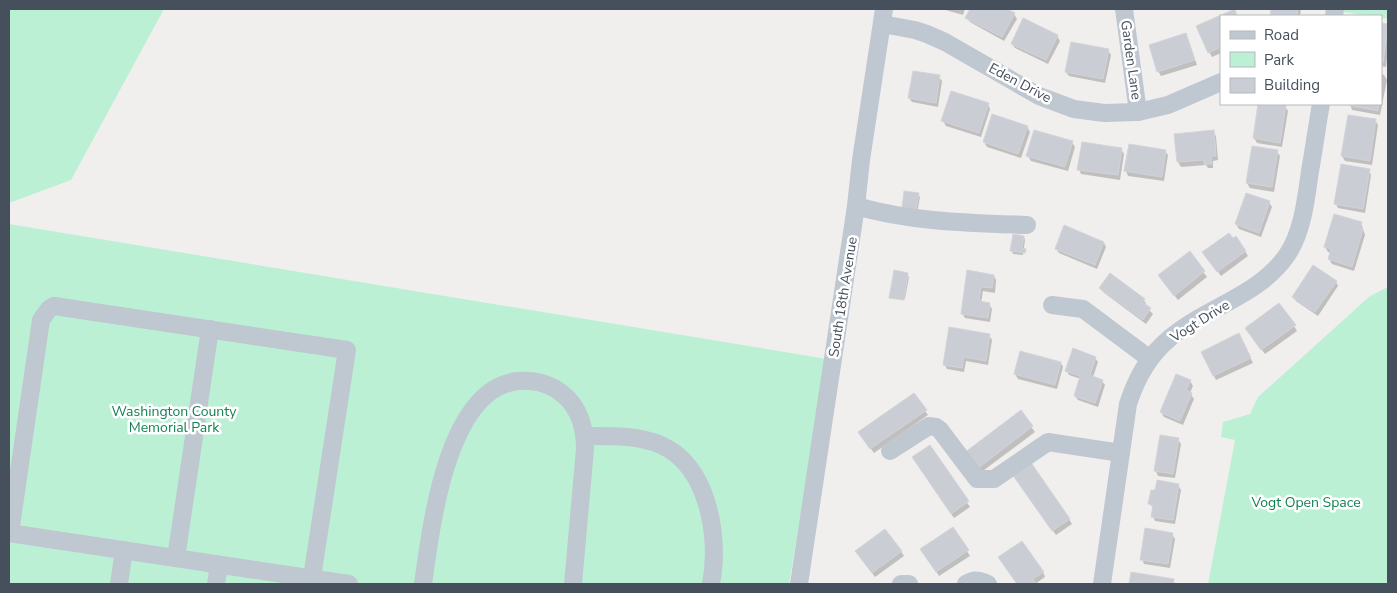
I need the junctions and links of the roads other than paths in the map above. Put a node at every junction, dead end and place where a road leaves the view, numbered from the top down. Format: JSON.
{"nodes":[{"id":1,"x":1124,"y":9,"type":"edge"},
{"id":2,"x":883,"y":16,"type":"edge"},
{"id":3,"x":1220,"y":82,"type":"edge"},
{"id":4,"x":1321,"y":105,"type":"edge"},
{"id":5,"x":1138,"y":112,"type":"junction"},
{"id":6,"x":856,"y":206,"type":"junction"},
{"id":7,"x":1027,"y":225,"type":"dead end"},
{"id":8,"x":1052,"y":305,"type":"dead end"},
{"id":9,"x":210,"y":329,"type":"junction"},
{"id":10,"x":1150,"y":358,"type":"junction"},
{"id":11,"x":585,"y":436,"type":"junction"},
{"id":12,"x":890,"y":451,"type":"dead end"},
{"id":13,"x":1121,"y":453,"type":"junction"},
{"id":14,"x":9,"y":533,"type":"edge"},
{"id":15,"x":124,"y":550,"type":"junction"},
{"id":16,"x":176,"y":558,"type":"junction"},
{"id":17,"x":219,"y":565,"type":"junction"},
{"id":18,"x":311,"y":582,"type":"edge"},
{"id":19,"x":119,"y":584,"type":"edge"},
{"id":20,"x":216,"y":584,"type":"edge"},
{"id":21,"x":349,"y":584,"type":"edge"},
{"id":22,"x":422,"y":584,"type":"edge"},
{"id":23,"x":573,"y":584,"type":"edge"},
{"id":24,"x":711,"y":584,"type":"edge"},
{"id":25,"x":799,"y":584,"type":"edge"},
{"id":26,"x":901,"y":584,"type":"edge"},
{"id":27,"x":909,"y":584,"type":"edge"},
{"id":28,"x":966,"y":584,"type":"edge"},
{"id":29,"x":988,"y":584,"type":"edge"},
{"id":30,"x":1102,"y":584,"type":"edge"}],
"edges":[{"from":1,"to":5,"type":"street","name":"Garden Lane"},
{"from":2,"to":5,"type":"street","name":"Eden Drive"},
{"from":2,"to":6,"type":"street","name":"South 18th Avenue"},
{"from":3,"to":5,"type":"street","name":"Eden Drive"},
{"from":4,"to":10,"type":"street","name":"Vogt Drive"},
{"from":6,"to":7,"type":"street"},
{"from":6,"to":25,"type":"street","name":"South 18th Avenue"},
{"from":8,"to":10,"type":"street"},
{"from":9,"to":14,"type":"street"},
{"from":9,"to":16,"type":"street"},
{"from":9,"to":18,"type":"street"},
{"from":10,"to":13,"type":"street","name":"Vogt Drive"},
{"from":11,"to":22,"type":"street"},
{"from":11,"to":23,"type":"street"},
{"from":11,"to":24,"type":"street"},
{"from":12,"to":13,"type":"street"},
{"from":13,"to":30,"type":"street","name":"Vogt Drive"},
{"from":14,"to":15,"type":"street"},
{"from":15,"to":16,"type":"street"},
{"from":15,"to":19,"type":"street"},
{"from":16,"to":17,"type":"street"},
{"from":17,"to":18,"type":"street"},
{"from":17,"to":20,"type":"street"},
{"from":18,"to":21,"type":"street"},
{"from":26,"to":27,"type":"street"},
{"from":28,"to":29,"type":"street"}]}
